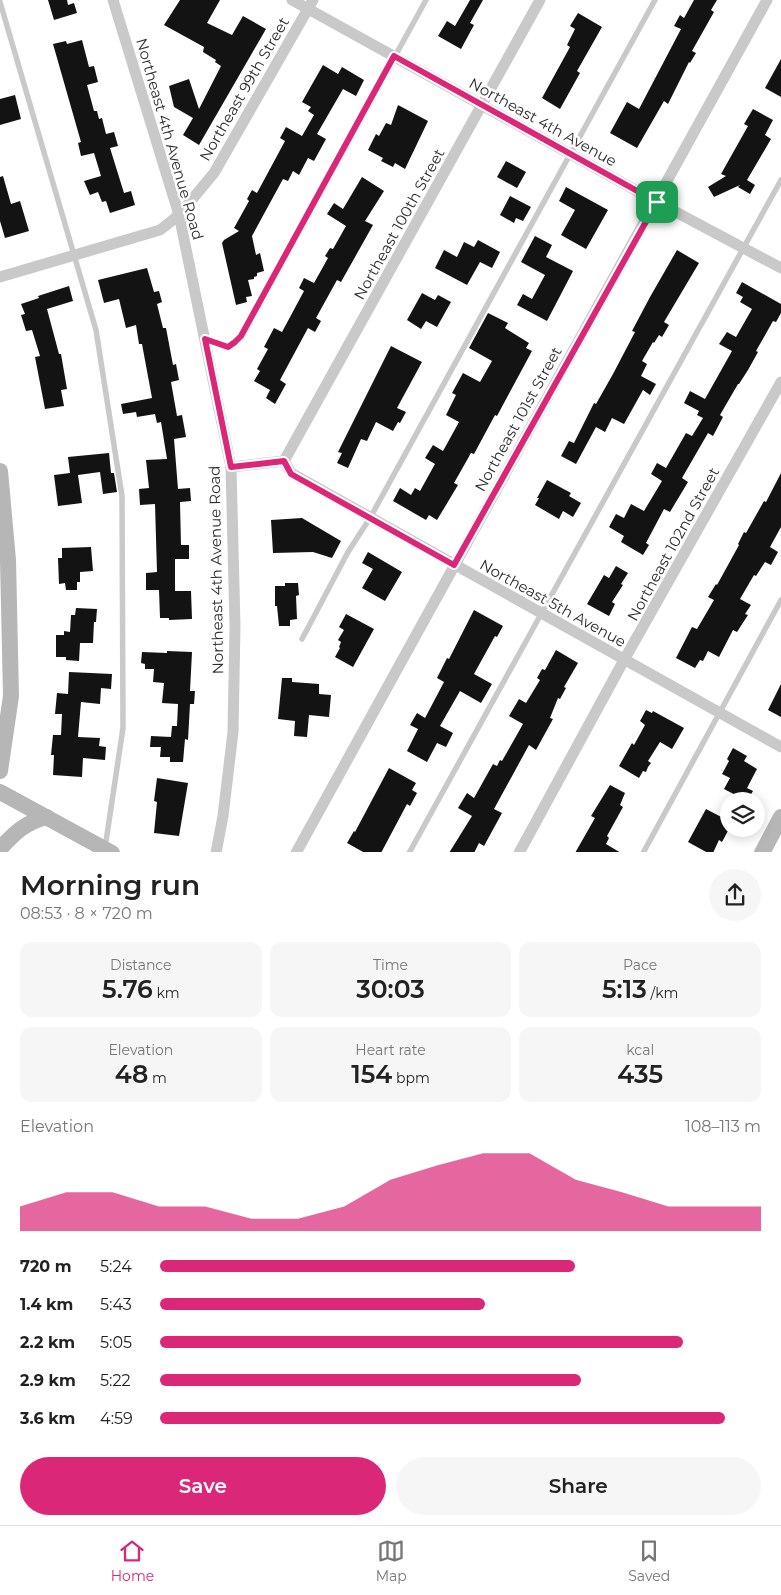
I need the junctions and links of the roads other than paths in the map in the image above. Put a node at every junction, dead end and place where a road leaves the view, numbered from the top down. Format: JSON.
{"nodes":[{"id":1,"x":113,"y":0,"type":"edge"},
{"id":2,"x":292,"y":0,"type":"edge"},
{"id":3,"x":426,"y":0,"type":"edge"},
{"id":4,"x":540,"y":0,"type":"edge"},
{"id":5,"x":656,"y":0,"type":"edge"},
{"id":6,"x":767,"y":0,"type":"edge"},
{"id":7,"x":0,"y":2,"type":"edge"},
{"id":8,"x":310,"y":4,"type":"edge"},
{"id":9,"x":394,"y":56,"type":"junction"},
{"id":10,"x":483,"y":105,"type":"junction"},
{"id":11,"x":570,"y":154,"type":"junction"},
{"id":12,"x":781,"y":180,"type":"edge"},
{"id":13,"x":657,"y":202,"type":"junction"},
{"id":14,"x":179,"y":215,"type":"junction"},
{"id":15,"x":744,"y":248,"type":"junction"},
{"id":16,"x":74,"y":255,"type":"junction"},
{"id":17,"x":781,"y":268,"type":"edge"},
{"id":18,"x":0,"y":277,"type":"edge"},
{"id":19,"x":205,"y":339,"type":"junction"},
{"id":20,"x":781,"y":382,"type":"edge"},
{"id":21,"x":284,"y":461,"type":"junction"},
{"id":22,"x":231,"y":467,"type":"junction"},
{"id":23,"x":0,"y":471,"type":"edge"},
{"id":24,"x":370,"y":518,"type":"junction"},
{"id":25,"x":454,"y":565,"type":"junction"},
{"id":26,"x":781,"y":600,"type":"edge"},
{"id":27,"x":542,"y":614,"type":"junction"},
{"id":28,"x":302,"y":639,"type":"dead end"},
{"id":29,"x":624,"y":660,"type":"junction"},
{"id":30,"x":719,"y":712,"type":"junction"},
{"id":31,"x":4,"y":730,"type":"edge"},
{"id":32,"x":781,"y":747,"type":"edge"},
{"id":33,"x":0,"y":771,"type":"edge"},
{"id":34,"x":0,"y":792,"type":"edge"},
{"id":35,"x":48,"y":817,"type":"junction"},
{"id":36,"x":781,"y":818,"type":"edge"},
{"id":37,"x":0,"y":849,"type":"edge"},
{"id":38,"x":108,"y":851,"type":"edge"},
{"id":39,"x":216,"y":852,"type":"edge"},
{"id":40,"x":296,"y":852,"type":"edge"},
{"id":41,"x":410,"y":852,"type":"edge"},
{"id":42,"x":519,"y":852,"type":"edge"},
{"id":43,"x":643,"y":852,"type":"edge"},
{"id":44,"x":762,"y":852,"type":"edge"}],
"edges":[{"from":1,"to":14,"type":"street","name":"Northeast 4th Avenue Road"},
{"from":2,"to":8,"type":"street","name":"Northeast 4th Avenue"},
{"from":3,"to":9,"type":"lane"},
{"from":4,"to":10,"type":"street","name":"Northeast 100th Street"},
{"from":5,"to":11,"type":"lane"},
{"from":6,"to":13,"type":"street","name":"Northeast 101st Street"},
{"from":7,"to":16,"type":"lane"},
{"from":8,"to":9,"type":"street","name":"Northeast 4th Avenue"},
{"from":8,"to":14,"type":"street","name":"Northeast 99th Street"},
{"from":9,"to":10,"type":"street","name":"Northeast 4th Avenue"},
{"from":9,"to":19,"type":"lane"},
{"from":10,"to":11,"type":"street","name":"Northeast 4th Avenue"},
{"from":10,"to":21,"type":"street","name":"Northeast 100th Street"},
{"from":11,"to":13,"type":"street","name":"Northeast 4th Avenue"},
{"from":11,"to":24,"type":"lane"},
{"from":12,"to":15,"type":"lane"},
{"from":13,"to":15,"type":"street","name":"Northeast 4th Avenue"},
{"from":13,"to":25,"type":"street","name":"Northeast 101st Street"},
{"from":14,"to":16,"type":"street"},
{"from":14,"to":19,"type":"street","name":"Northeast 4th Avenue Road"},
{"from":15,"to":17,"type":"street","name":"Northeast 4th Avenue"},
{"from":15,"to":27,"type":"lane"},
{"from":16,"to":18,"type":"street"},
{"from":16,"to":38,"type":"lane"},
{"from":19,"to":22,"type":"street","name":"Northeast 4th Avenue Road"},
{"from":20,"to":29,"type":"street","name":"Northeast 102nd Street"},
{"from":21,"to":22,"type":"street"},
{"from":21,"to":24,"type":"street","name":"Northeast 5th Avenue"},
{"from":22,"to":39,"type":"street","name":"Northeast 4th Avenue Road"},
{"from":23,"to":31,"type":"street"},
{"from":24,"to":25,"type":"street","name":"Northeast 5th Avenue"},
{"from":24,"to":28,"type":"lane"},
{"from":25,"to":27,"type":"street","name":"Northeast 5th Avenue"},
{"from":25,"to":40,"type":"street","name":"Northeast 101st Street"},
{"from":26,"to":30,"type":"lane"},
{"from":27,"to":29,"type":"street","name":"Northeast 5th Avenue"},
{"from":27,"to":41,"type":"lane"},
{"from":29,"to":30,"type":"street","name":"Northeast 5th Avenue"},
{"from":29,"to":42,"type":"street","name":"Northeast 102nd Street"},
{"from":30,"to":32,"type":"street","name":"Northeast 5th Avenue"},
{"from":30,"to":43,"type":"lane"},
{"from":31,"to":33,"type":"street"},
{"from":34,"to":35,"type":"street"},
{"from":35,"to":37,"type":"street"},
{"from":35,"to":38,"type":"street"},
{"from":36,"to":44,"type":"street"}]}
